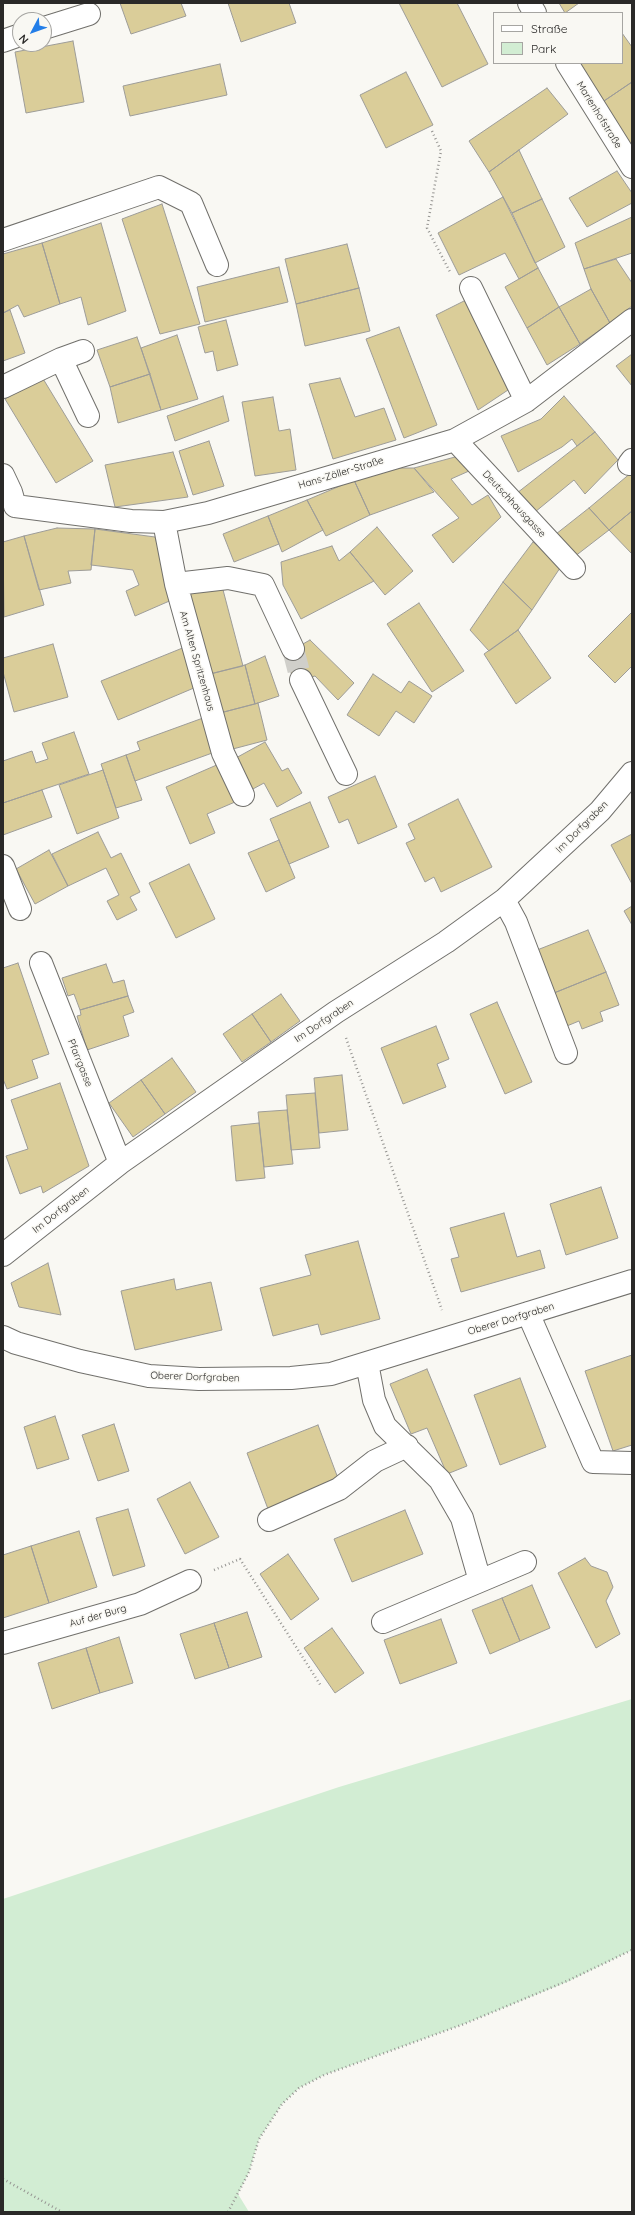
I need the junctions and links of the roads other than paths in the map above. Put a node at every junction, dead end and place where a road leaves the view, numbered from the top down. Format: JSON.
{"nodes":[{"id":1,"x":529,"y":3,"type":"edge"},
{"id":2,"x":535,"y":12,"type":"edge"},
{"id":3,"x":89,"y":14,"type":"dead end"},
{"id":4,"x":52,"y":26,"type":"edge"},
{"id":5,"x":568,"y":64,"type":"edge"},
{"id":6,"x":632,"y":167,"type":"edge"},
{"id":7,"x":3,"y":240,"type":"edge"},
{"id":8,"x":217,"y":265,"type":"dead end"},
{"id":9,"x":471,"y":288,"type":"road end"},
{"id":10,"x":632,"y":320,"type":"edge"},
{"id":11,"x":83,"y":351,"type":"dead end"},
{"id":12,"x":62,"y":360,"type":"junction"},
{"id":13,"x":3,"y":388,"type":"edge"},
{"id":14,"x":526,"y":401,"type":"junction"},
{"id":15,"x":88,"y":416,"type":"dead end"},
{"id":16,"x":455,"y":440,"type":"junction"},
{"id":17,"x":3,"y":475,"type":"edge"},
{"id":18,"x":9,"y":510,"type":"edge"},
{"id":19,"x":164,"y":522,"type":"junction"},
{"id":20,"x":574,"y":568,"type":"dead end"},
{"id":21,"x":176,"y":584,"type":"junction"},
{"id":22,"x":290,"y":642,"type":"tunnel mouth"},
{"id":23,"x":301,"y":680,"type":"tunnel mouth"},
{"id":24,"x":632,"y":773,"type":"edge"},
{"id":25,"x":346,"y":774,"type":"dead end"},
{"id":26,"x":243,"y":795,"type":"dead end"},
{"id":27,"x":3,"y":866,"type":"edge"},
{"id":28,"x":504,"y":900,"type":"junction"},
{"id":29,"x":20,"y":909,"type":"dead end"},
{"id":30,"x":41,"y":963,"type":"dead end"},
{"id":31,"x":566,"y":1053,"type":"dead end"},
{"id":32,"x":120,"y":1163,"type":"junction"},
{"id":33,"x":3,"y":1255,"type":"edge"},
{"id":34,"x":632,"y":1281,"type":"edge"},
{"id":35,"x":528,"y":1313,"type":"junction"},
{"id":36,"x":3,"y":1337,"type":"edge"},
{"id":37,"x":367,"y":1362,"type":"junction"},
{"id":38,"x":407,"y":1446,"type":"junction"},
{"id":39,"x":632,"y":1463,"type":"edge"},
{"id":40,"x":269,"y":1520,"type":"dead end"},
{"id":41,"x":525,"y":1562,"type":"dead end"},
{"id":42,"x":190,"y":1581,"type":"road end"},
{"id":43,"x":480,"y":1581,"type":"junction"},
{"id":44,"x":383,"y":1622,"type":"dead end"},
{"id":45,"x":3,"y":1643,"type":"edge"}],
"edges":[{"from":1,"to":2,"type":"street"},
{"from":3,"to":4,"type":"street"},
{"from":5,"to":6,"type":"street","name":"Marienhofstraße"},
{"from":7,"to":8,"type":"street"},
{"from":9,"to":14,"type":"street"},
{"from":10,"to":14,"type":"street","name":"Hans-Zöller-Straße"},
{"from":11,"to":12,"type":"street"},
{"from":12,"to":13,"type":"street"},
{"from":12,"to":15,"type":"street"},
{"from":14,"to":16,"type":"street","name":"Hans-Zöller-Straße"},
{"from":16,"to":19,"type":"street","name":"Hans-Zöller-Straße"},
{"from":16,"to":20,"type":"street","name":"Deutschhausgasse"},
{"from":17,"to":18,"type":"street"},
{"from":18,"to":19,"type":"street","name":"Hans-Zöller-Straße"},
{"from":19,"to":21,"type":"street","name":"Am Alten Spritzenhaus"},
{"from":21,"to":22,"type":"street"},
{"from":21,"to":26,"type":"street","name":"Am Alten Spritzenhaus"},
{"from":23,"to":25,"type":"street"},
{"from":24,"to":28,"type":"street","name":"Im Dorfgraben"},
{"from":27,"to":29,"type":"street"},
{"from":28,"to":31,"type":"street"},
{"from":28,"to":32,"type":"street","name":"Im Dorfgraben"},
{"from":30,"to":32,"type":"street","name":"Pfarrgasse"},
{"from":32,"to":33,"type":"street","name":"Im Dorfgraben"},
{"from":34,"to":35,"type":"street","name":"Oberer Dorfgraben"},
{"from":35,"to":37,"type":"street","name":"Oberer Dorfgraben"},
{"from":35,"to":39,"type":"street"},
{"from":36,"to":37,"type":"street","name":"Oberer Dorfgraben"},
{"from":37,"to":38,"type":"street"},
{"from":38,"to":40,"type":"street"},
{"from":38,"to":43,"type":"street"},
{"from":41,"to":43,"type":"street"},
{"from":42,"to":45,"type":"street","name":"Auf der Burg"},
{"from":43,"to":44,"type":"street"}]}
